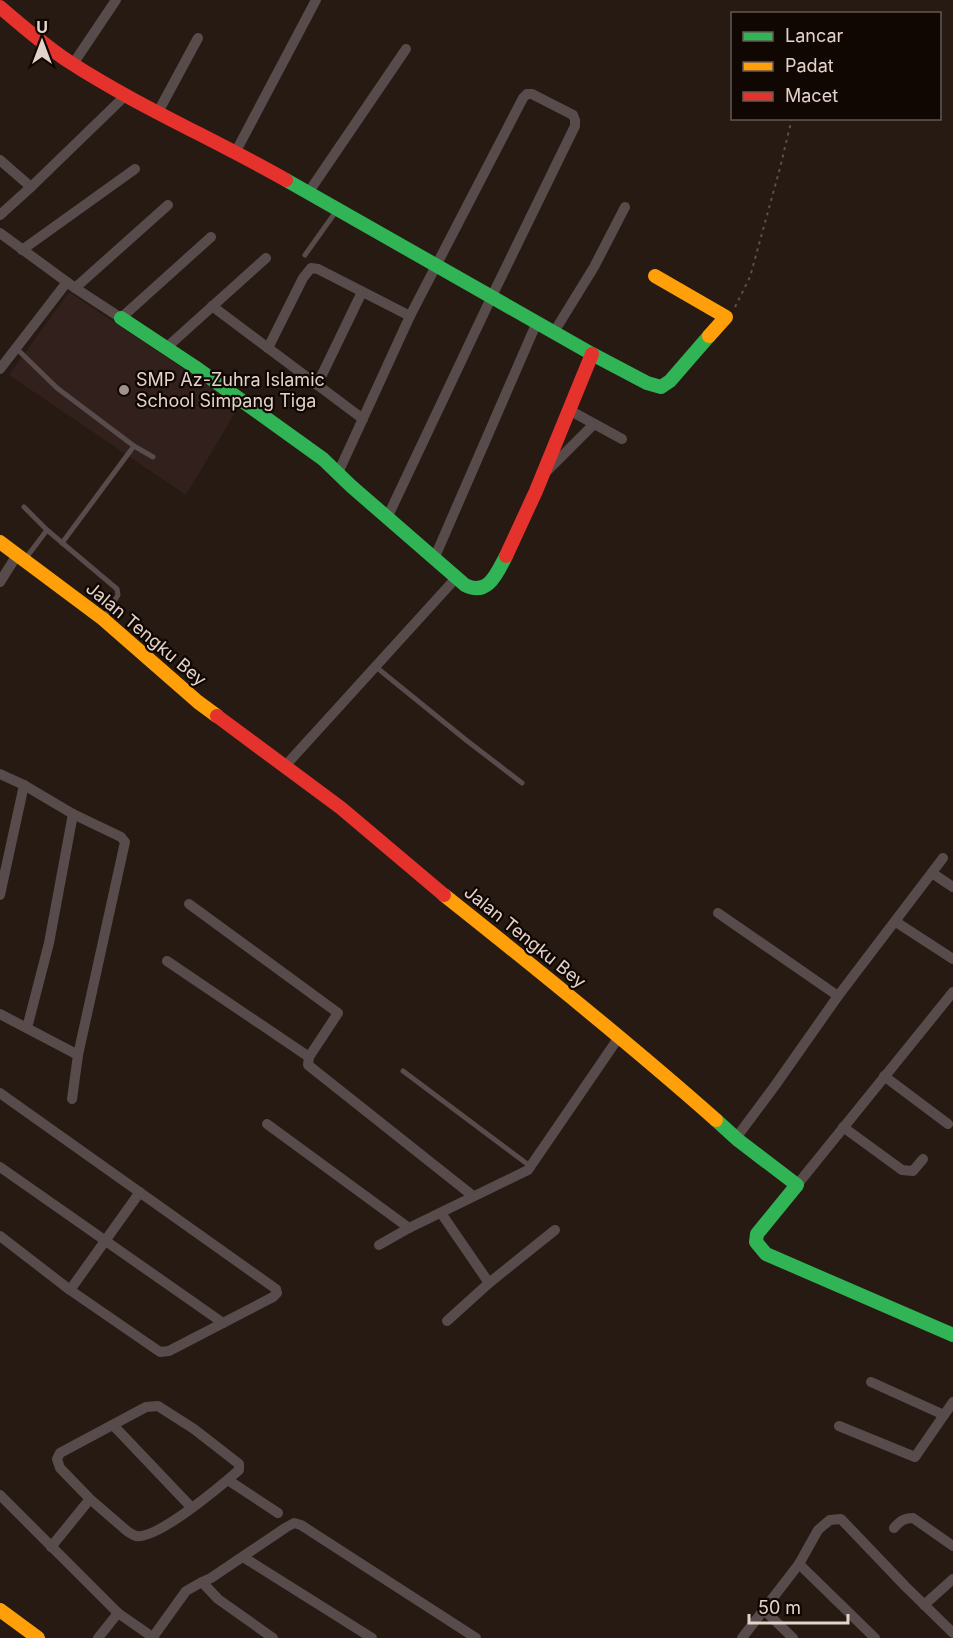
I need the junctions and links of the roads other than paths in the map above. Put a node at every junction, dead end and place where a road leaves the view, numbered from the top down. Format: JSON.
{"nodes":[{"id":1,"x":116,"y":0,"type":"edge"},
{"id":2,"x":316,"y":0,"type":"edge"},
{"id":3,"x":0,"y":7,"type":"edge"},
{"id":4,"x":198,"y":38,"type":"dead end"},
{"id":5,"x":406,"y":49,"type":"dead end"},
{"id":6,"x":73,"y":64,"type":"junction"},
{"id":7,"x":126,"y":95,"type":"junction"},
{"id":8,"x":158,"y":112,"type":"junction"},
{"id":9,"x":235,"y":153,"type":"junction"},
{"id":10,"x":0,"y":160,"type":"edge"},
{"id":11,"x":135,"y":169,"type":"dead end"},
{"id":12,"x":31,"y":187,"type":"junction"},
{"id":13,"x":308,"y":192,"type":"junction"},
{"id":14,"x":168,"y":205,"type":"dead end"},
{"id":15,"x":625,"y":207,"type":"dead end"},
{"id":16,"x":338,"y":209,"type":"junction"},
{"id":17,"x":0,"y":215,"type":"edge"},
{"id":18,"x":0,"y":233,"type":"edge"},
{"id":19,"x":211,"y":237,"type":"dead end"},
{"id":20,"x":22,"y":250,"type":"junction"},
{"id":21,"x":305,"y":255,"type":"dead end"},
{"id":22,"x":266,"y":258,"type":"dead end"},
{"id":23,"x":438,"y":266,"type":"junction"},
{"id":24,"x":655,"y":276,"type":"dead end"},
{"id":25,"x":71,"y":285,"type":"junction"},
{"id":26,"x":362,"y":292,"type":"junction"},
{"id":27,"x":492,"y":296,"type":"junction"},
{"id":28,"x":212,"y":306,"type":"junction"},
{"id":29,"x":410,"y":316,"type":"junction"},
{"id":30,"x":121,"y":318,"type":"junction"},
{"id":31,"x":537,"y":322,"type":"junction"},
{"id":32,"x":554,"y":332,"type":"junction"},
{"id":33,"x":16,"y":348,"type":"junction"},
{"id":34,"x":166,"y":348,"type":"junction"},
{"id":35,"x":268,"y":348,"type":"junction"},
{"id":36,"x":592,"y":354,"type":"junction"},
{"id":37,"x":0,"y":369,"type":"edge"},
{"id":38,"x":317,"y":385,"type":"junction"},
{"id":39,"x":568,"y":410,"type":"junction"},
{"id":40,"x":363,"y":419,"type":"junction"},
{"id":41,"x":594,"y":424,"type":"junction"},
{"id":42,"x":622,"y":439,"type":"dead end"},
{"id":43,"x":134,"y":446,"type":"junction"},
{"id":44,"x":153,"y":457,"type":"dead end"},
{"id":45,"x":338,"y":473,"type":"junction"},
{"id":46,"x":544,"y":474,"type":"junction"},
{"id":47,"x":24,"y":507,"type":"dead end"},
{"id":48,"x":387,"y":518,"type":"junction"},
{"id":49,"x":47,"y":530,"type":"junction"},
{"id":50,"x":0,"y":542,"type":"edge"},
{"id":51,"x":62,"y":543,"type":"junction"},
{"id":52,"x":21,"y":557,"type":"junction"},
{"id":53,"x":435,"y":559,"type":"junction"},
{"id":54,"x":456,"y":578,"type":"junction"},
{"id":55,"x":0,"y":582,"type":"edge"},
{"id":56,"x":104,"y":619,"type":"junction"},
{"id":57,"x":376,"y":667,"type":"junction"},
{"id":58,"x":285,"y":766,"type":"junction"},
{"id":59,"x":0,"y":774,"type":"edge"},
{"id":60,"x":522,"y":783,"type":"dead end"},
{"id":61,"x":24,"y":785,"type":"junction"},
{"id":62,"x":73,"y":814,"type":"junction"},
{"id":63,"x":943,"y":858,"type":"dead end"},
{"id":64,"x":932,"y":873,"type":"junction"},
{"id":65,"x":953,"y":887,"type":"edge"},
{"id":66,"x":0,"y":895,"type":"edge"},
{"id":67,"x":189,"y":904,"type":"dead end"},
{"id":68,"x":718,"y":913,"type":"dead end"},
{"id":69,"x":896,"y":922,"type":"junction"},
{"id":70,"x":953,"y":959,"type":"edge"},
{"id":71,"x":167,"y":961,"type":"dead end"},
{"id":72,"x":953,"y":992,"type":"edge"},
{"id":73,"x":838,"y":996,"type":"junction"},
{"id":74,"x":0,"y":1014,"type":"edge"},
{"id":75,"x":27,"y":1028,"type":"junction"},
{"id":76,"x":619,"y":1037,"type":"junction"},
{"id":77,"x":78,"y":1055,"type":"junction"},
{"id":78,"x":309,"y":1057,"type":"junction"},
{"id":79,"x":403,"y":1071,"type":"dead end"},
{"id":80,"x":884,"y":1076,"type":"junction"},
{"id":81,"x":0,"y":1093,"type":"edge"},
{"id":82,"x":72,"y":1099,"type":"dead end"},
{"id":83,"x":267,"y":1124,"type":"dead end"},
{"id":84,"x":948,"y":1124,"type":"dead end"},
{"id":85,"x":843,"y":1127,"type":"junction"},
{"id":86,"x":736,"y":1138,"type":"junction"},
{"id":87,"x":923,"y":1159,"type":"dead end"},
{"id":88,"x":530,"y":1166,"type":"junction"},
{"id":89,"x":0,"y":1167,"type":"edge"},
{"id":90,"x":797,"y":1185,"type":"junction"},
{"id":91,"x":140,"y":1192,"type":"junction"},
{"id":92,"x":473,"y":1196,"type":"junction"},
{"id":93,"x":441,"y":1213,"type":"junction"},
{"id":94,"x":409,"y":1228,"type":"junction"},
{"id":95,"x":555,"y":1230,"type":"dead end"},
{"id":96,"x":0,"y":1236,"type":"edge"},
{"id":97,"x":105,"y":1240,"type":"junction"},
{"id":98,"x":380,"y":1245,"type":"dead end"},
{"id":99,"x":489,"y":1283,"type":"junction"},
{"id":100,"x":70,"y":1290,"type":"junction"},
{"id":101,"x":447,"y":1321,"type":"dead end"},
{"id":102,"x":223,"y":1323,"type":"junction"},
{"id":103,"x":953,"y":1335,"type":"edge"},
{"id":104,"x":871,"y":1382,"type":"dead end"},
{"id":105,"x":953,"y":1402,"type":"edge"},
{"id":106,"x":944,"y":1415,"type":"junction"},
{"id":107,"x":112,"y":1425,"type":"junction"},
{"id":108,"x":839,"y":1426,"type":"dead end"},
{"id":109,"x":228,"y":1480,"type":"junction"},
{"id":110,"x":0,"y":1495,"type":"edge"},
{"id":111,"x":90,"y":1499,"type":"junction"},
{"id":112,"x":191,"y":1507,"type":"junction"},
{"id":113,"x":278,"y":1513,"type":"dead end"},
{"id":114,"x":894,"y":1528,"type":"dead end"},
{"id":115,"x":953,"y":1546,"type":"edge"},
{"id":116,"x":51,"y":1547,"type":"junction"},
{"id":117,"x":243,"y":1557,"type":"junction"},
{"id":118,"x":799,"y":1564,"type":"junction"},
{"id":119,"x":953,"y":1579,"type":"edge"},
{"id":120,"x":202,"y":1582,"type":"junction"},
{"id":121,"x":924,"y":1605,"type":"junction"},
{"id":122,"x":763,"y":1609,"type":"junction"},
{"id":123,"x":0,"y":1610,"type":"edge"},
{"id":124,"x":118,"y":1613,"type":"junction"},
{"id":125,"x":21,"y":1633,"type":"edge"},
{"id":126,"x":953,"y":1633,"type":"edge"},
{"id":127,"x":38,"y":1638,"type":"edge"},
{"id":128,"x":98,"y":1638,"type":"edge"},
{"id":129,"x":154,"y":1638,"type":"edge"},
{"id":130,"x":273,"y":1638,"type":"edge"},
{"id":131,"x":372,"y":1638,"type":"edge"},
{"id":132,"x":476,"y":1638,"type":"edge"},
{"id":133,"x":742,"y":1638,"type":"edge"},
{"id":134,"x":793,"y":1638,"type":"edge"},
{"id":135,"x":875,"y":1638,"type":"edge"}],
"edges":[{"from":1,"to":6,"type":"street"},
{"from":2,"to":9,"type":"street"},
{"from":3,"to":6,"type":"street"},
{"from":4,"to":8,"type":"street"},
{"from":5,"to":13,"type":"street"},
{"from":6,"to":7,"type":"street"},
{"from":7,"to":8,"type":"street"},
{"from":7,"to":12,"type":"street"},
{"from":8,"to":9,"type":"street"},
{"from":9,"to":13,"type":"street"},
{"from":10,"to":12,"type":"street"},
{"from":11,"to":20,"type":"street"},
{"from":12,"to":17,"type":"street"},
{"from":13,"to":16,"type":"street"},
{"from":14,"to":25,"type":"street"},
{"from":15,"to":32,"type":"street"},
{"from":16,"to":21,"type":"lane"},
{"from":16,"to":23,"type":"street"},
{"from":18,"to":20,"type":"street"},
{"from":19,"to":30,"type":"street"},
{"from":20,"to":25,"type":"street"},
{"from":22,"to":28,"type":"street"},
{"from":23,"to":27,"type":"street"},
{"from":23,"to":27,"type":"street"},
{"from":23,"to":29,"type":"street"},
{"from":24,"to":36,"type":"street"},
{"from":25,"to":30,"type":"street"},
{"from":25,"to":33,"type":"street"},
{"from":26,"to":29,"type":"street"},
{"from":26,"to":35,"type":"street"},
{"from":26,"to":38,"type":"street"},
{"from":27,"to":31,"type":"street"},
{"from":27,"to":48,"type":"street"},
{"from":28,"to":34,"type":"street"},
{"from":28,"to":35,"type":"street"},
{"from":29,"to":40,"type":"street"},
{"from":30,"to":34,"type":"street"},
{"from":31,"to":32,"type":"street"},
{"from":31,"to":53,"type":"street"},
{"from":32,"to":36,"type":"street"},
{"from":33,"to":37,"type":"street"},
{"from":33,"to":43,"type":"lane"},
{"from":34,"to":45,"type":"street"},
{"from":35,"to":38,"type":"street"},
{"from":36,"to":39,"type":"street"},
{"from":38,"to":40,"type":"street"},
{"from":39,"to":41,"type":"street"},
{"from":39,"to":46,"type":"street"},
{"from":40,"to":45,"type":"street"},
{"from":41,"to":42,"type":"street"},
{"from":41,"to":46,"type":"street"},
{"from":43,"to":44,"type":"lane"},
{"from":43,"to":51,"type":"lane"},
{"from":45,"to":48,"type":"street"},
{"from":46,"to":54,"type":"street"},
{"from":47,"to":49,"type":"lane"},
{"from":48,"to":53,"type":"street"},
{"from":49,"to":51,"type":"lane"},
{"from":49,"to":52,"type":"lane"},
{"from":50,"to":52,"type":"street","name":"Jalan Tengku Bey"},
{"from":51,"to":56,"type":"lane"},
{"from":52,"to":55,"type":"street"},
{"from":52,"to":56,"type":"street","name":"Jalan Tengku Bey"},
{"from":53,"to":54,"type":"street"},
{"from":54,"to":57,"type":"street"},
{"from":56,"to":58,"type":"street","name":"Jalan Tengku Bey"},
{"from":57,"to":58,"type":"street"},
{"from":57,"to":60,"type":"lane"},
{"from":58,"to":76,"type":"street","name":"Jalan Tengku Bey"},
{"from":59,"to":61,"type":"street"},
{"from":61,"to":62,"type":"street"},
{"from":61,"to":66,"type":"street"},
{"from":62,"to":75,"type":"street"},
{"from":62,"to":77,"type":"street"},
{"from":63,"to":64,"type":"street"},
{"from":64,"to":65,"type":"street"},
{"from":64,"to":69,"type":"street"},
{"from":67,"to":78,"type":"street"},
{"from":68,"to":73,"type":"street"},
{"from":69,"to":70,"type":"street"},
{"from":69,"to":73,"type":"street"},
{"from":71,"to":78,"type":"street"},
{"from":72,"to":80,"type":"street"},
{"from":73,"to":86,"type":"street"},
{"from":74,"to":75,"type":"street"},
{"from":75,"to":77,"type":"street"},
{"from":76,"to":86,"type":"street","name":"Jalan Tengku Bey"},
{"from":76,"to":88,"type":"street"},
{"from":77,"to":82,"type":"street"},
{"from":78,"to":92,"type":"street"},
{"from":79,"to":88,"type":"lane"},
{"from":80,"to":84,"type":"street"},
{"from":80,"to":85,"type":"street"},
{"from":81,"to":91,"type":"street"},
{"from":83,"to":94,"type":"street"},
{"from":85,"to":87,"type":"street"},
{"from":85,"to":90,"type":"street"},
{"from":86,"to":90,"type":"street","name":"Jalan Tengku Bey"},
{"from":88,"to":92,"type":"street"},
{"from":89,"to":97,"type":"street"},
{"from":90,"to":103,"type":"street"},
{"from":91,"to":97,"type":"street"},
{"from":91,"to":102,"type":"street"},
{"from":92,"to":93,"type":"street"},
{"from":93,"to":94,"type":"street"},
{"from":93,"to":99,"type":"street"},
{"from":94,"to":98,"type":"street"},
{"from":95,"to":99,"type":"street"},
{"from":96,"to":100,"type":"street"},
{"from":97,"to":100,"type":"street"},
{"from":97,"to":102,"type":"street"},
{"from":99,"to":101,"type":"street"},
{"from":100,"to":102,"type":"street"},
{"from":104,"to":106,"type":"street"},
{"from":105,"to":106,"type":"street"},
{"from":106,"to":108,"type":"street"},
{"from":107,"to":109,"type":"street"},
{"from":107,"to":111,"type":"street"},
{"from":107,"to":112,"type":"street"},
{"from":109,"to":112,"type":"street"},
{"from":109,"to":113,"type":"street"},
{"from":110,"to":116,"type":"street"},
{"from":111,"to":112,"type":"street"},
{"from":111,"to":116,"type":"street"},
{"from":114,"to":115,"type":"street"},
{"from":116,"to":124,"type":"street"},
{"from":117,"to":120,"type":"street"},
{"from":117,"to":131,"type":"street"},
{"from":117,"to":132,"type":"street"},
{"from":118,"to":121,"type":"street"},
{"from":118,"to":122,"type":"street"},
{"from":118,"to":135,"type":"street"},
{"from":119,"to":121,"type":"street"},
{"from":120,"to":129,"type":"street"},
{"from":120,"to":130,"type":"street"},
{"from":121,"to":126,"type":"street"},
{"from":122,"to":133,"type":"street"},
{"from":122,"to":134,"type":"street"},
{"from":123,"to":125,"type":"street"},
{"from":124,"to":128,"type":"street"},
{"from":124,"to":129,"type":"street"},
{"from":125,"to":127,"type":"street"}]}
